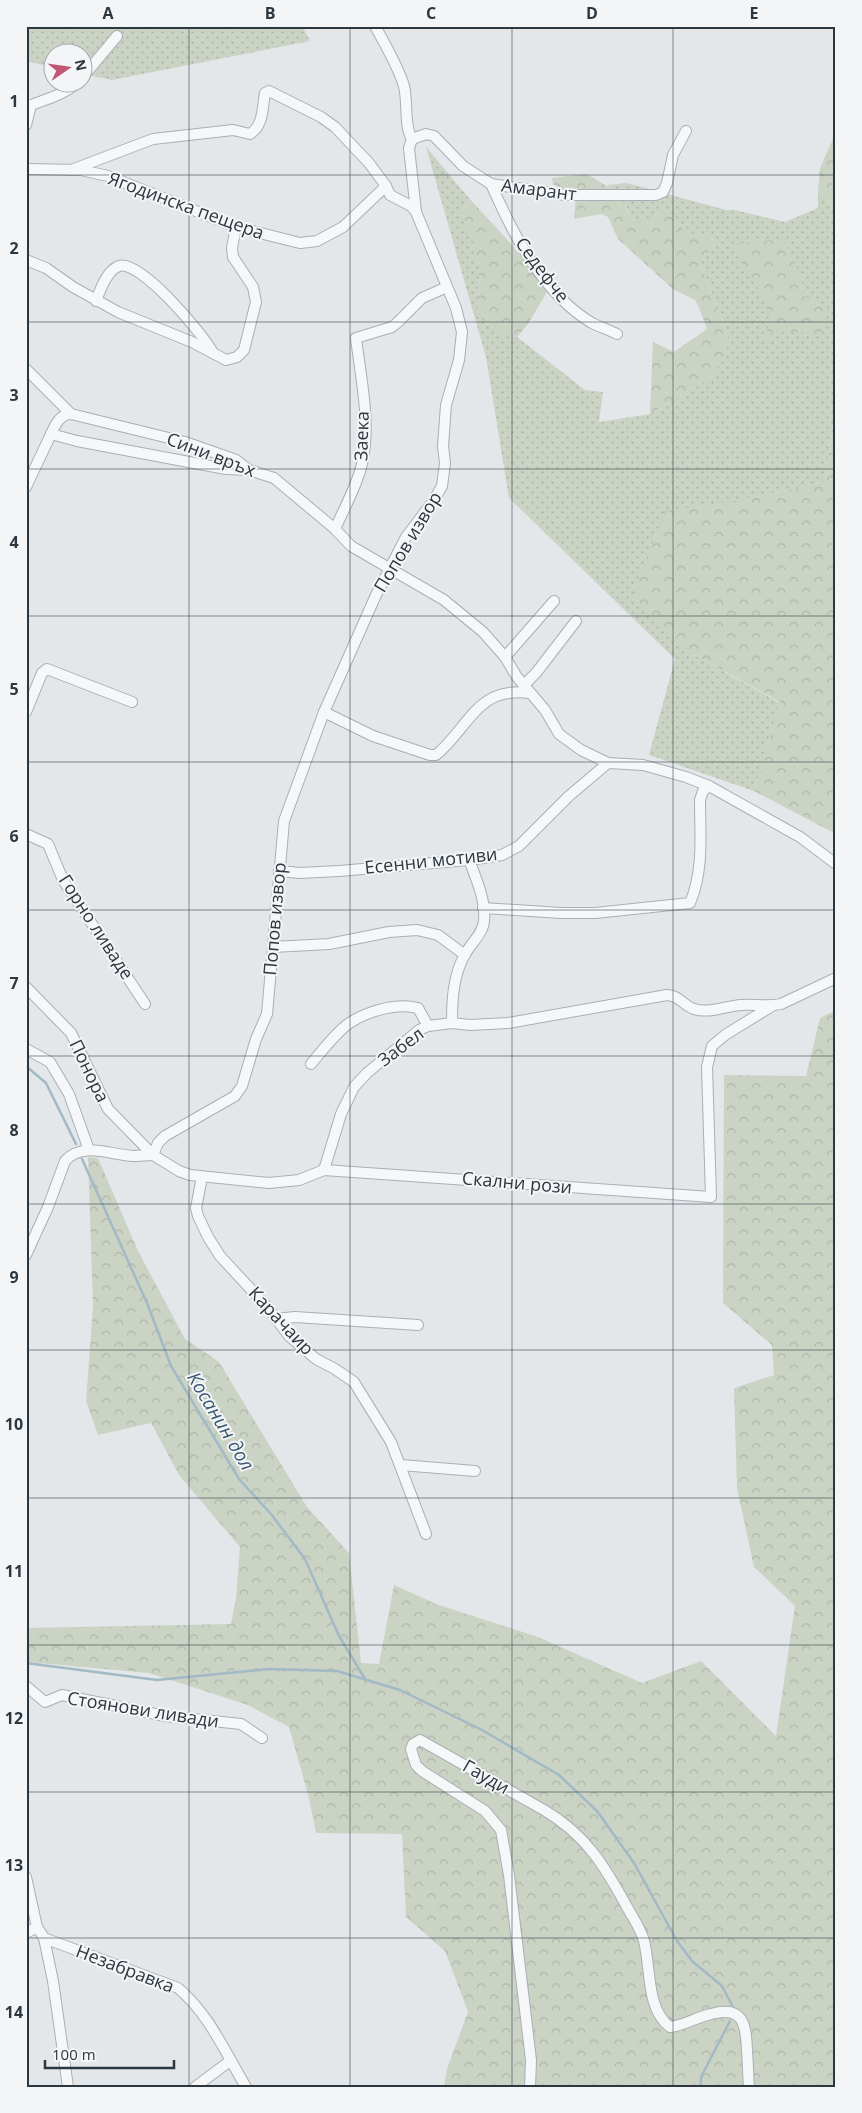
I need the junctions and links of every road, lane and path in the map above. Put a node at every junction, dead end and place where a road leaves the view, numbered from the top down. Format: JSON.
{"nodes":[{"id":1,"x":375,"y":26,"type":"edge"},
{"id":2,"x":117,"y":36,"type":"dead end"},
{"id":3,"x":92,"y":66,"type":"edge"},
{"id":4,"x":64,"y":92,"type":"edge"},
{"id":5,"x":29,"y":104,"type":"edge"},
{"id":6,"x":26,"y":125,"type":"edge"},
{"id":7,"x":686,"y":131,"type":"dead end"},
{"id":8,"x":412,"y":139,"type":"junction"},
{"id":9,"x":26,"y":169,"type":"edge"},
{"id":10,"x":71,"y":170,"type":"junction"},
{"id":11,"x":491,"y":184,"type":"junction"},
{"id":12,"x":386,"y":186,"type":"junction"},
{"id":13,"x":416,"y":212,"type":"junction"},
{"id":14,"x":236,"y":227,"type":"junction"},
{"id":15,"x":26,"y":260,"type":"edge"},
{"id":16,"x":447,"y":288,"type":"junction"},
{"id":17,"x":96,"y":301,"type":"junction"},
{"id":18,"x":617,"y":334,"type":"dead end"},
{"id":19,"x":214,"y":354,"type":"junction"},
{"id":20,"x":26,"y":369,"type":"edge"},
{"id":21,"x":71,"y":414,"type":"junction"},
{"id":22,"x":51,"y":434,"type":"junction"},
{"id":23,"x":249,"y":470,"type":"junction"},
{"id":24,"x":26,"y":487,"type":"edge"},
{"id":25,"x":335,"y":529,"type":"junction"},
{"id":26,"x":389,"y":567,"type":"junction"},
{"id":27,"x":554,"y":601,"type":"dead end"},
{"id":28,"x":576,"y":621,"type":"dead end"},
{"id":29,"x":505,"y":657,"type":"junction"},
{"id":30,"x":527,"y":689,"type":"junction"},
{"id":31,"x":132,"y":702,"type":"dead end"},
{"id":32,"x":26,"y":712,"type":"edge"},
{"id":33,"x":324,"y":712,"type":"junction"},
{"id":34,"x":608,"y":763,"type":"junction"},
{"id":35,"x":709,"y":786,"type":"junction"},
{"id":36,"x":26,"y":834,"type":"edge"},
{"id":37,"x":469,"y":860,"type":"junction"},
{"id":38,"x":836,"y":864,"type":"edge"},
{"id":39,"x":279,"y":871,"type":"junction"},
{"id":40,"x":484,"y":908,"type":"junction"},
{"id":41,"x":273,"y":947,"type":"junction"},
{"id":42,"x":464,"y":954,"type":"junction"},
{"id":43,"x":836,"y":978,"type":"edge"},
{"id":44,"x":26,"y":986,"type":"edge"},
{"id":45,"x":145,"y":1004,"type":"dead end"},
{"id":46,"x":772,"y":1006,"type":"junction"},
{"id":47,"x":452,"y":1023,"type":"junction"},
{"id":48,"x":428,"y":1026,"type":"junction"},
{"id":49,"x":26,"y":1049,"type":"edge"},
{"id":50,"x":311,"y":1064,"type":"dead end"},
{"id":51,"x":89,"y":1150,"type":"junction"},
{"id":52,"x":153,"y":1154,"type":"junction"},
{"id":53,"x":324,"y":1170,"type":"junction"},
{"id":54,"x":202,"y":1176,"type":"junction"},
{"id":55,"x":26,"y":1255,"type":"edge"},
{"id":56,"x":276,"y":1319,"type":"junction"},
{"id":57,"x":418,"y":1325,"type":"dead end"},
{"id":58,"x":401,"y":1466,"type":"junction"},
{"id":59,"x":475,"y":1471,"type":"dead end"},
{"id":60,"x":426,"y":1534,"type":"dead end"},
{"id":61,"x":26,"y":1686,"type":"edge"},
{"id":62,"x":262,"y":1738,"type":"dead end"},
{"id":63,"x":26,"y":1877,"type":"edge"},
{"id":64,"x":37,"y":1927,"type":"junction"},
{"id":65,"x":26,"y":1933,"type":"edge"},
{"id":66,"x":44,"y":1938,"type":"junction"},
{"id":67,"x":230,"y":2061,"type":"junction"},
{"id":68,"x":68,"y":2087,"type":"edge"},
{"id":69,"x":195,"y":2087,"type":"edge"},
{"id":70,"x":246,"y":2087,"type":"edge"},
{"id":71,"x":530,"y":2087,"type":"edge"},
{"id":72,"x":749,"y":2087,"type":"edge"}],
"edges":[{"from":1,"to":8,"type":"street"},
{"from":2,"to":3,"type":"street"},
{"from":4,"to":5,"type":"street"},
{"from":5,"to":6,"type":"street"},
{"from":7,"to":11,"type":"street","name":"Амарант"},
{"from":8,"to":11,"type":"street","name":"Амарант"},
{"from":8,"to":13,"type":"street"},
{"from":9,"to":10,"type":"street","name":"Ягодинска пещера"},
{"from":10,"to":12,"type":"street"},
{"from":10,"to":14,"type":"street","name":"Ягодинска пещера"},
{"from":11,"to":18,"type":"street","name":"Седефче"},
{"from":12,"to":13,"type":"street"},
{"from":12,"to":14,"type":"street","name":"Ягодинска пещера"},
{"from":13,"to":16,"type":"street","name":"Попов извор"},
{"from":14,"to":19,"type":"street"},
{"from":15,"to":17,"type":"street"},
{"from":16,"to":25,"type":"street","name":"Заека"},
{"from":16,"to":26,"type":"street","name":"Попов извор"},
{"from":17,"to":19,"type":"street"},
{"from":17,"to":19,"type":"street"},
{"from":20,"to":21,"type":"street"},
{"from":21,"to":22,"type":"street"},
{"from":21,"to":23,"type":"street","name":"Сини връх"},
{"from":22,"to":23,"type":"street"},
{"from":22,"to":24,"type":"street"},
{"from":23,"to":25,"type":"street","name":"Сини връх"},
{"from":25,"to":26,"type":"street","name":"Сини връх"},
{"from":26,"to":29,"type":"street","name":"Сини връх"},
{"from":26,"to":33,"type":"street","name":"Попов извор"},
{"from":27,"to":29,"type":"street"},
{"from":28,"to":30,"type":"street"},
{"from":29,"to":30,"type":"street","name":"Сини връх"},
{"from":30,"to":33,"type":"street"},
{"from":30,"to":34,"type":"street","name":"Сини връх"},
{"from":31,"to":32,"type":"street"},
{"from":33,"to":39,"type":"street","name":"Попов извор"},
{"from":34,"to":35,"type":"street"},
{"from":34,"to":37,"type":"street","name":"Есенни мотиви"},
{"from":35,"to":38,"type":"street"},
{"from":35,"to":40,"type":"street"},
{"from":36,"to":45,"type":"street","name":"Горно ливаде"},
{"from":37,"to":39,"type":"street","name":"Есенни мотиви"},
{"from":37,"to":40,"type":"street"},
{"from":39,"to":41,"type":"street","name":"Попов извор"},
{"from":40,"to":42,"type":"street"},
{"from":41,"to":42,"type":"street"},
{"from":41,"to":52,"type":"street","name":"Попов извор"},
{"from":42,"to":47,"type":"street"},
{"from":43,"to":46,"type":"street","name":"Забел"},
{"from":44,"to":52,"type":"street","name":"Понора"},
{"from":46,"to":47,"type":"street","name":"Забел"},
{"from":46,"to":53,"type":"street","name":"Скални рози"},
{"from":47,"to":48,"type":"street","name":"Забел"},
{"from":48,"to":50,"type":"street"},
{"from":48,"to":53,"type":"street","name":"Забел"},
{"from":49,"to":51,"type":"street"},
{"from":51,"to":52,"type":"street"},
{"from":51,"to":55,"type":"street"},
{"from":52,"to":54,"type":"street"},
{"from":53,"to":54,"type":"street"},
{"from":54,"to":56,"type":"street","name":"Карачаир"},
{"from":56,"to":57,"type":"street"},
{"from":56,"to":58,"type":"street","name":"Карачаир"},
{"from":58,"to":59,"type":"street"},
{"from":58,"to":60,"type":"street","name":"Карачаир"},
{"from":61,"to":62,"type":"street","name":"Стоянови ливади"},
{"from":63,"to":64,"type":"street"},
{"from":64,"to":65,"type":"street"},
{"from":64,"to":66,"type":"street"},
{"from":66,"to":67,"type":"street","name":"Незабравка"},
{"from":66,"to":68,"type":"street"},
{"from":67,"to":69,"type":"street"},
{"from":67,"to":70,"type":"street","name":"Незабравка"},
{"from":71,"to":72,"type":"street","name":"Гауди"}]}
